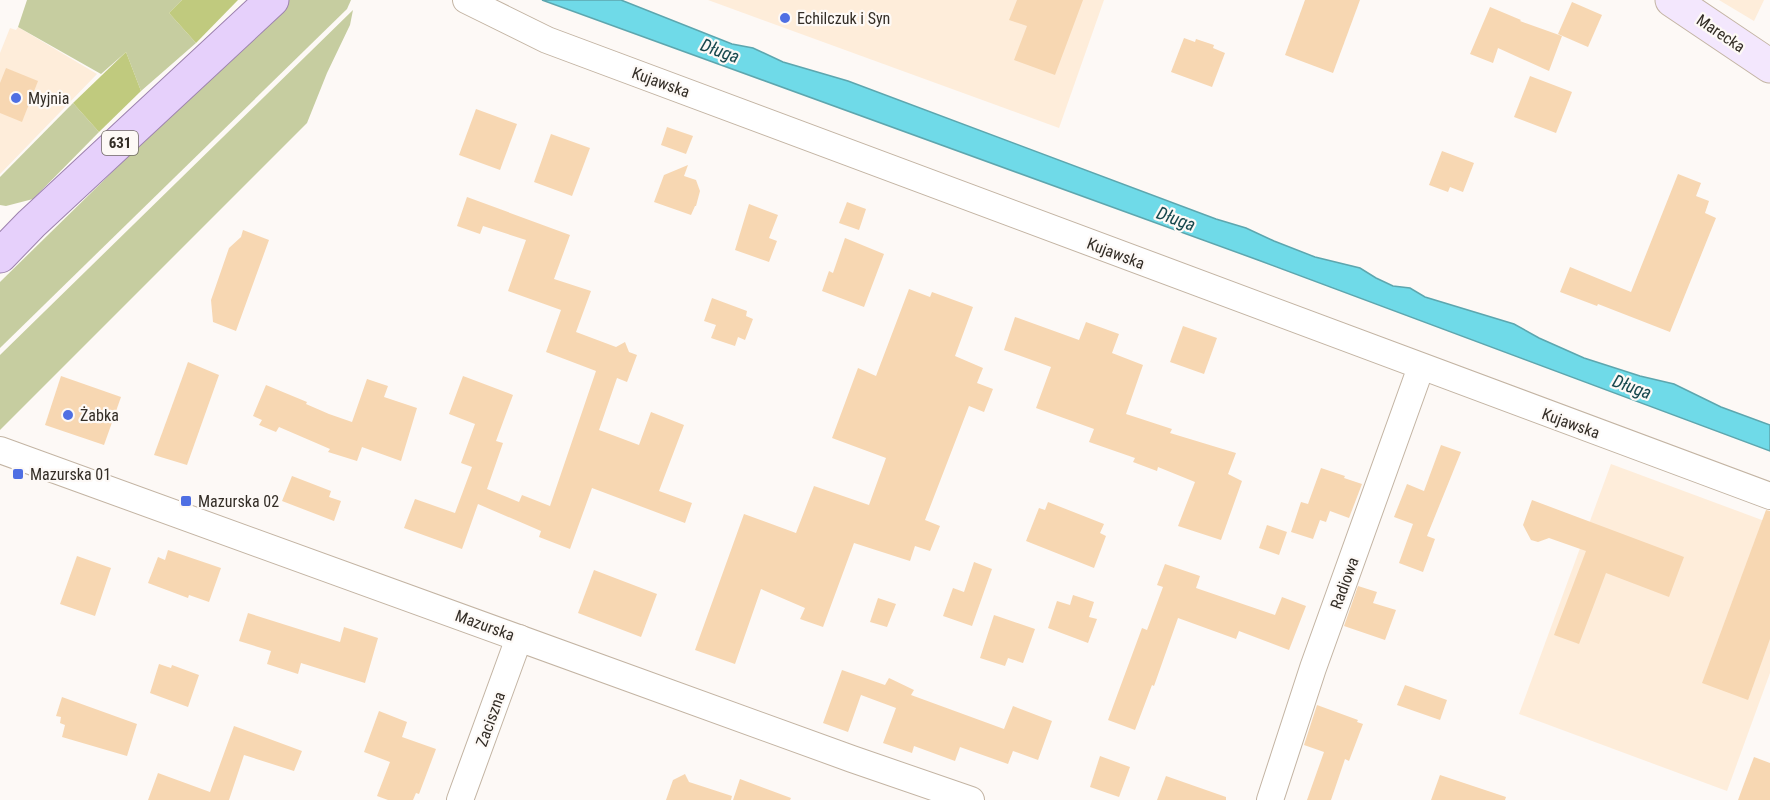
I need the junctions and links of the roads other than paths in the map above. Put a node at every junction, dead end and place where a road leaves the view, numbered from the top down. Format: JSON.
{"nodes":[{"id":1,"x":272,"y":0,"type":"edge"},
{"id":2,"x":466,"y":0,"type":"edge"},
{"id":3,"x":1672,"y":0,"type":"edge"},
{"id":4,"x":1770,"y":66,"type":"edge"},
{"id":5,"x":0,"y":256,"type":"edge"},
{"id":6,"x":1421,"y":367,"type":"junction"},
{"id":7,"x":0,"y":450,"type":"edge"},
{"id":8,"x":1770,"y":496,"type":"edge"},
{"id":9,"x":519,"y":638,"type":"junction"},
{"id":10,"x":460,"y":800,"type":"edge"},
{"id":11,"x":971,"y":800,"type":"edge"},
{"id":12,"x":1270,"y":800,"type":"edge"}],
"edges":[{"from":1,"to":5,"type":"main road","number":"631"},
{"from":2,"to":6,"type":"street","name":"Kujawska"},
{"from":3,"to":4,"type":"street","name":"Marecka"},
{"from":6,"to":8,"type":"street","name":"Kujawska"},
{"from":6,"to":12,"type":"street","name":"Radiowa"},
{"from":7,"to":9,"type":"street","name":"Mazurska"},
{"from":9,"to":10,"type":"street","name":"Zaciszna"},
{"from":9,"to":11,"type":"street","name":"Mazurska"}]}
